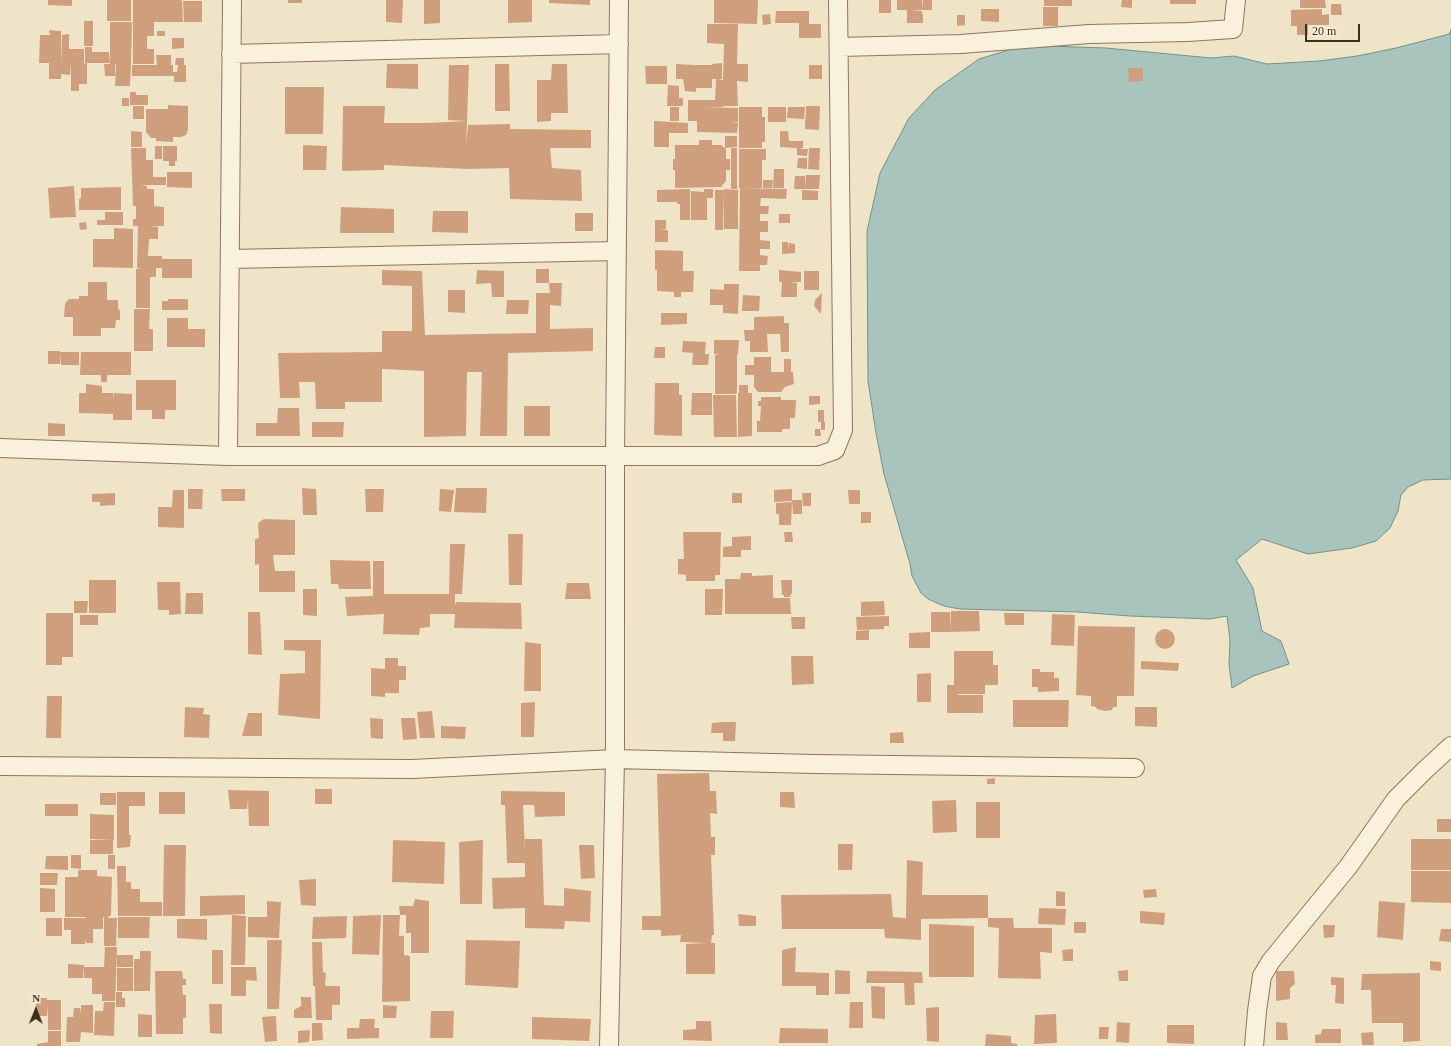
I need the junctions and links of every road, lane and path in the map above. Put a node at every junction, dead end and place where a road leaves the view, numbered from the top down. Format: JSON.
{"nodes":[{"id":1,"x":232,"y":0,"type":"edge"},
{"id":2,"x":619,"y":0,"type":"edge"},
{"id":3,"x":838,"y":0,"type":"edge"},
{"id":4,"x":1236,"y":0,"type":"edge"},
{"id":5,"x":619,"y":44,"type":"junction"},
{"id":6,"x":839,"y":47,"type":"junction"},
{"id":7,"x":231,"y":54,"type":"junction"},
{"id":8,"x":617,"y":251,"type":"junction"},
{"id":9,"x":230,"y":259,"type":"junction"},
{"id":10,"x":0,"y":448,"type":"edge"},
{"id":11,"x":228,"y":456,"type":"junction"},
{"id":12,"x":615,"y":456,"type":"junction"},
{"id":13,"x":1451,"y":746,"type":"edge"},
{"id":14,"x":615,"y":759,"type":"junction"},
{"id":15,"x":0,"y":766,"type":"edge"},
{"id":16,"x":1135,"y":768,"type":"dead end"},
{"id":17,"x":610,"y":1046,"type":"edge"},
{"id":18,"x":1254,"y":1046,"type":"edge"}],
"edges":[{"from":1,"to":7,"type":"street"},
{"from":2,"to":5,"type":"street"},
{"from":3,"to":6,"type":"street"},
{"from":4,"to":6,"type":"street"},
{"from":5,"to":7,"type":"street"},
{"from":5,"to":8,"type":"street"},
{"from":6,"to":12,"type":"street"},
{"from":7,"to":9,"type":"street"},
{"from":8,"to":9,"type":"street"},
{"from":8,"to":12,"type":"street"},
{"from":9,"to":11,"type":"street"},
{"from":10,"to":11,"type":"street"},
{"from":11,"to":12,"type":"street"},
{"from":12,"to":14,"type":"street"},
{"from":13,"to":18,"type":"street"},
{"from":14,"to":15,"type":"street"},
{"from":14,"to":16,"type":"street"},
{"from":14,"to":17,"type":"street"}]}
